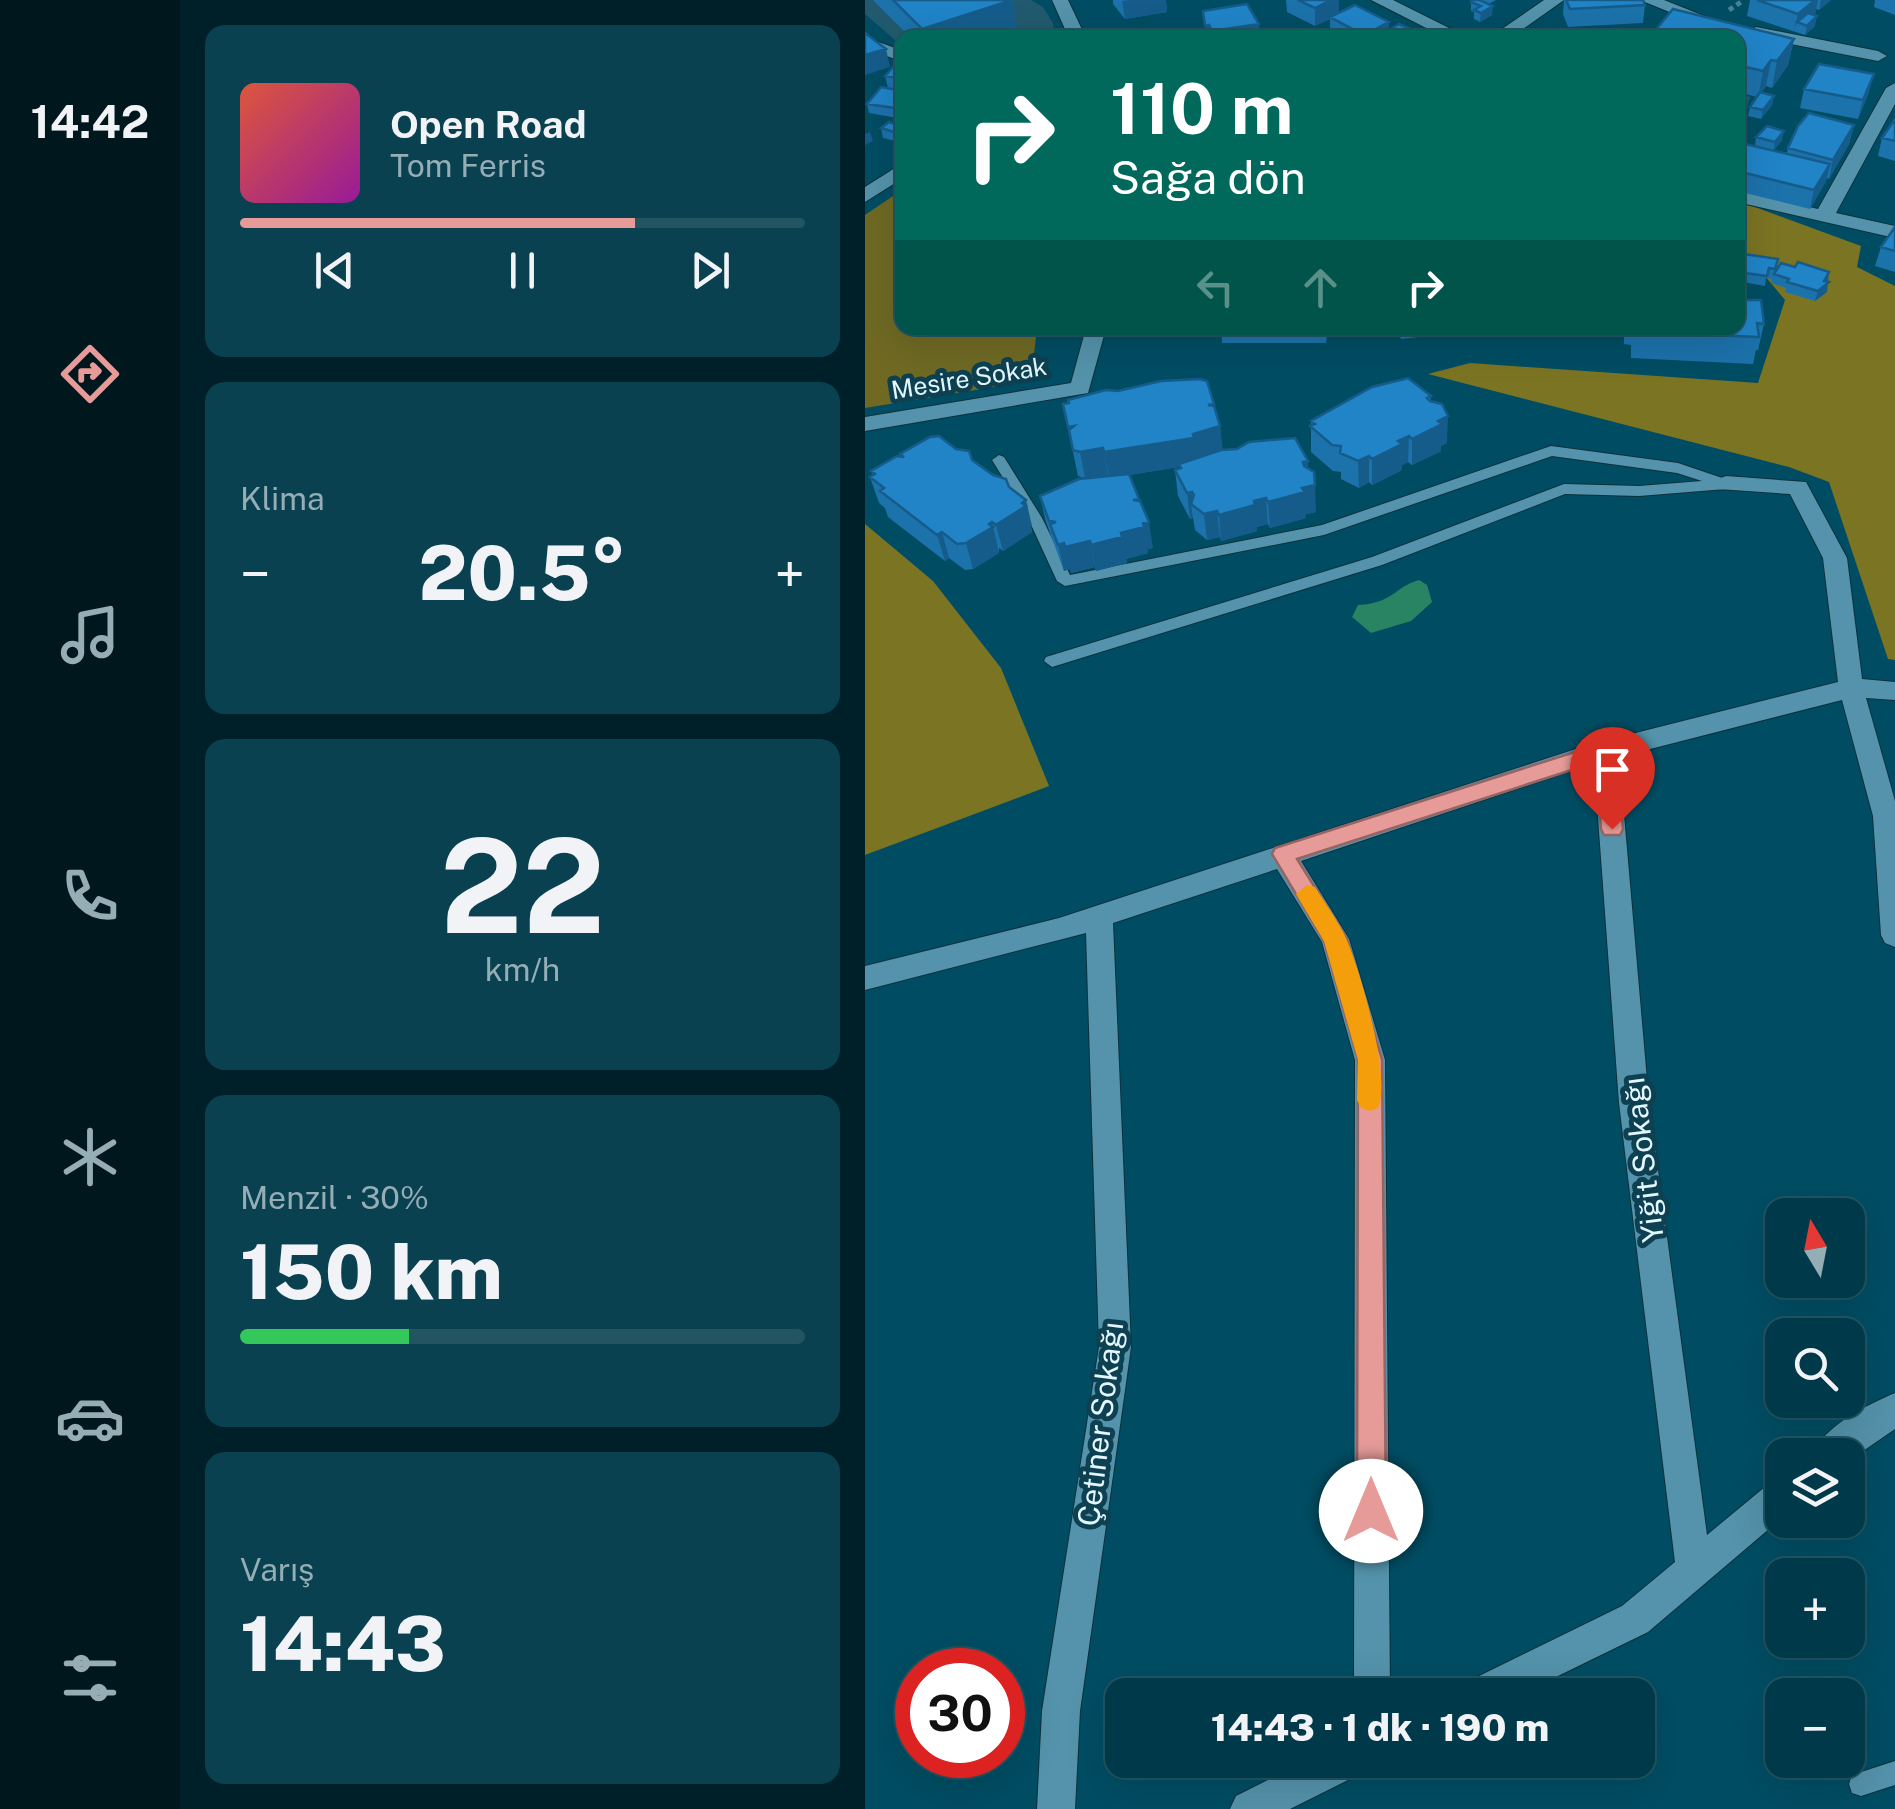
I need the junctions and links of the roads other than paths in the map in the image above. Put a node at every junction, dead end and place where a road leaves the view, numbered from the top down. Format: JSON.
{"nodes":[{"id":1,"x":1061,"y":0,"type":"edge"},
{"id":2,"x":1379,"y":0,"type":"edge"},
{"id":3,"x":1556,"y":0,"type":"edge"},
{"id":4,"x":1648,"y":0,"type":"edge"},
{"id":5,"x":1074,"y":30,"type":"edge"},
{"id":6,"x":1444,"y":30,"type":"edge"},
{"id":7,"x":1509,"y":30,"type":"edge"},
{"id":8,"x":865,"y":42,"type":"edge"},
{"id":9,"x":1895,"y":44,"type":"edge"},
{"id":10,"x":895,"y":54,"type":"edge"},
{"id":11,"x":1886,"y":60,"type":"edge"},
{"id":12,"x":1895,"y":88,"type":"edge"},
{"id":13,"x":895,"y":175,"type":"edge"},
{"id":14,"x":865,"y":196,"type":"edge"},
{"id":15,"x":1745,"y":198,"type":"edge"},
{"id":16,"x":1823,"y":218,"type":"junction"},
{"id":17,"x":1895,"y":232,"type":"edge"},
{"id":18,"x":1094,"y":335,"type":"edge"},
{"id":19,"x":865,"y":424,"type":"edge"},
{"id":20,"x":999,"y":460,"type":"dead end"},
{"id":21,"x":1727,"y":484,"type":"junction"},
{"id":22,"x":1052,"y":661,"type":"dead end"},
{"id":23,"x":1851,"y":688,"type":"junction"},
{"id":24,"x":1895,"y":691,"type":"edge"},
{"id":25,"x":1606,"y":750,"type":"junction"},
{"id":26,"x":1283,"y":854,"type":"junction"},
{"id":27,"x":1099,"y":916,"type":"junction"},
{"id":28,"x":1895,"y":934,"type":"edge"},
{"id":29,"x":865,"y":978,"type":"edge"},
{"id":30,"x":1895,"y":1410,"type":"edge"},
{"id":31,"x":1849,"y":1438,"type":"edge"},
{"id":32,"x":1765,"y":1509,"type":"edge"},
{"id":33,"x":1694,"y":1569,"type":"junction"},
{"id":34,"x":1372,"y":1678,"type":"edge"},
{"id":35,"x":1514,"y":1678,"type":"edge"},
{"id":36,"x":1895,"y":1774,"type":"edge"},
{"id":37,"x":1312,"y":1778,"type":"edge"},
{"id":38,"x":1861,"y":1784,"type":"dead end"},
{"id":39,"x":1056,"y":1809,"type":"edge"},
{"id":40,"x":1249,"y":1809,"type":"edge"}],
"edges":[{"from":1,"to":5,"type":"street"},
{"from":2,"to":6,"type":"street"},
{"from":3,"to":7,"type":"street"},
{"from":4,"to":11,"type":"street"},
{"from":8,"to":10,"type":"street"},
{"from":9,"to":11,"type":"street"},
{"from":12,"to":16,"type":"street"},
{"from":13,"to":14,"type":"street"},
{"from":15,"to":16,"type":"street"},
{"from":16,"to":17,"type":"street"},
{"from":18,"to":19,"type":"street","name":"Mesire Sokak"},
{"from":20,"to":21,"type":"lane"},
{"from":21,"to":22,"type":"lane"},
{"from":21,"to":23,"type":"street"},
{"from":23,"to":24,"type":"street"},
{"from":23,"to":25,"type":"street"},
{"from":23,"to":28,"type":"street"},
{"from":25,"to":26,"type":"street"},
{"from":25,"to":33,"type":"street","name":"Yiğit Sokağı"},
{"from":26,"to":27,"type":"street"},
{"from":26,"to":34,"type":"street"},
{"from":27,"to":29,"type":"street"},
{"from":27,"to":39,"type":"street","name":"Çetiner Sokağı"},
{"from":30,"to":31,"type":"street"},
{"from":32,"to":33,"type":"street"},
{"from":33,"to":35,"type":"street"},
{"from":36,"to":38,"type":"lane"},
{"from":37,"to":40,"type":"street"}]}
